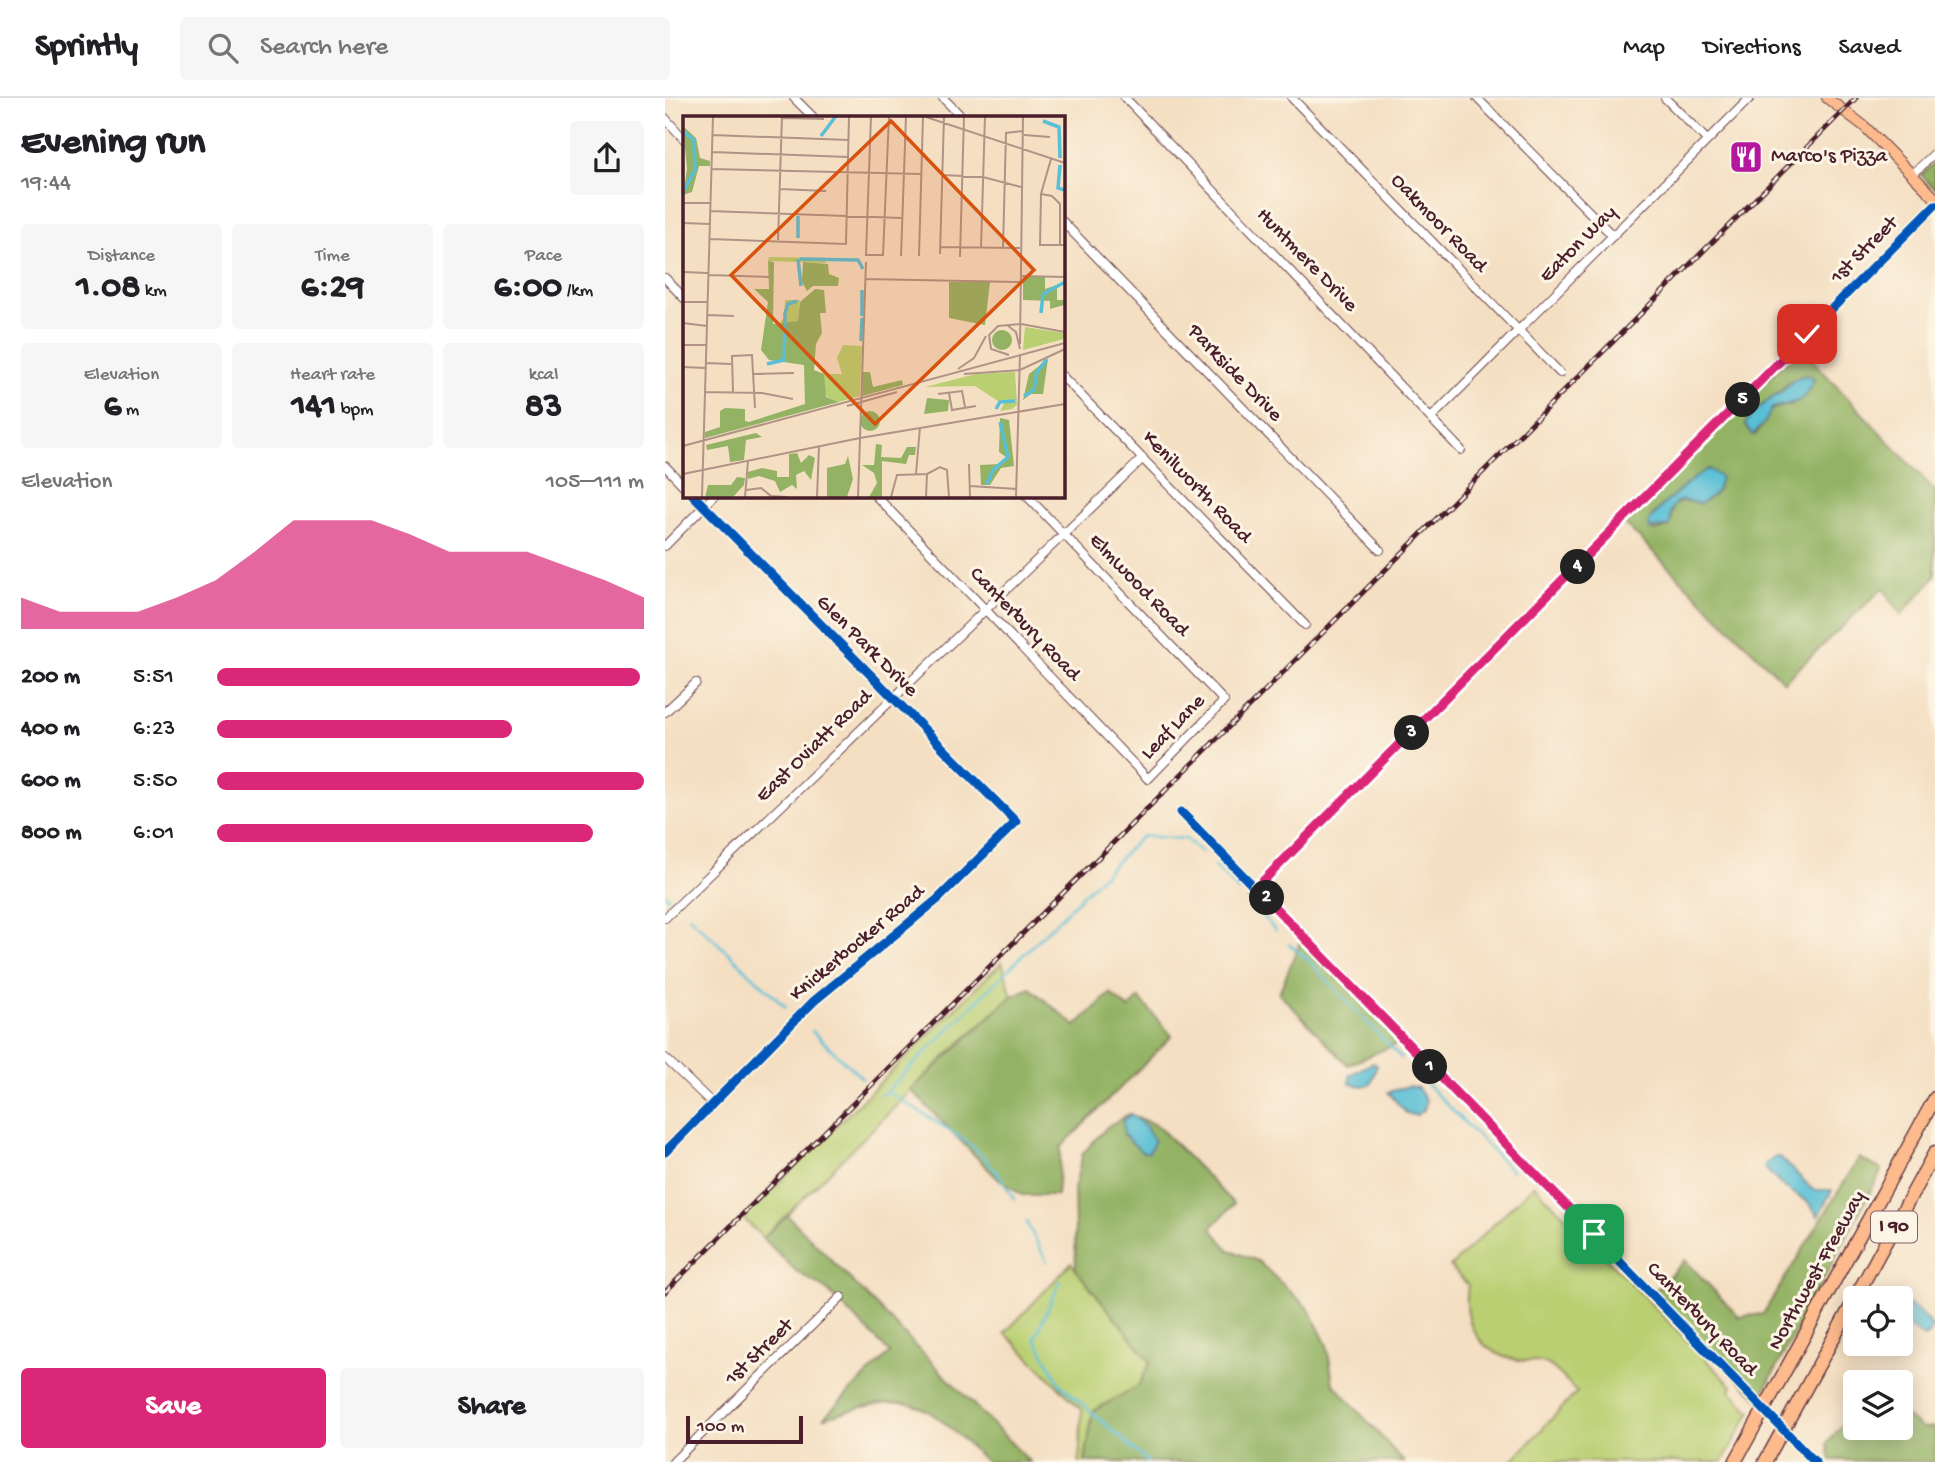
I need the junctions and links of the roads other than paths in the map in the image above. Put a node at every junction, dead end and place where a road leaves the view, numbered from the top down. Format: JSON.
{"nodes":[{"id":1,"x":795,"y":98,"type":"edge"},
{"id":2,"x":943,"y":98,"type":"edge"},
{"id":3,"x":1125,"y":98,"type":"edge"},
{"id":4,"x":1292,"y":98,"type":"edge"},
{"id":5,"x":1478,"y":98,"type":"edge"},
{"id":6,"x":1665,"y":98,"type":"edge"},
{"id":7,"x":1750,"y":98,"type":"edge"},
{"id":8,"x":1826,"y":98,"type":"edge"},
{"id":9,"x":812,"y":116,"type":"edge"},
{"id":10,"x":961,"y":116,"type":"edge"},
{"id":11,"x":665,"y":118,"type":"edge"},
{"id":12,"x":683,"y":138,"type":"edge"},
{"id":13,"x":1707,"y":140,"type":"junction"},
{"id":14,"x":1935,"y":153,"type":"edge"},
{"id":15,"x":1912,"y":175,"type":"junction"},
{"id":16,"x":1935,"y":198,"type":"edge"},
{"id":17,"x":1935,"y":205,"type":"edge"},
{"id":18,"x":1064,"y":223,"type":"edge"},
{"id":19,"x":1613,"y":236,"type":"junction"},
{"id":20,"x":665,"y":278,"type":"edge"},
{"id":21,"x":683,"y":297,"type":"edge"},
{"id":22,"x":1518,"y":331,"type":"junction"},
{"id":23,"x":1560,"y":373,"type":"dead end"},
{"id":24,"x":1064,"y":378,"type":"edge"},
{"id":25,"x":1432,"y":417,"type":"junction"},
{"id":26,"x":1461,"y":450,"type":"dead end"},
{"id":27,"x":1143,"y":458,"type":"junction"},
{"id":28,"x":665,"y":466,"type":"edge"},
{"id":29,"x":683,"y":485,"type":"edge"},
{"id":30,"x":695,"y":497,"type":"edge"},
{"id":31,"x":713,"y":497,"type":"edge"},
{"id":32,"x":877,"y":497,"type":"edge"},
{"id":33,"x":1028,"y":497,"type":"edge"},
{"id":34,"x":703,"y":506,"type":"junction"},
{"id":35,"x":1065,"y":536,"type":"junction"},
{"id":36,"x":665,"y":546,"type":"edge"},
{"id":37,"x":1380,"y":550,"type":"dead end"},
{"id":38,"x":986,"y":611,"type":"junction"},
{"id":39,"x":1305,"y":625,"type":"dead end"},
{"id":40,"x":696,"y":683,"type":"dead end"},
{"id":41,"x":891,"y":698,"type":"junction"},
{"id":42,"x":1224,"y":701,"type":"joint"},
{"id":43,"x":665,"y":712,"type":"edge"},
{"id":44,"x":1148,"y":779,"type":"joint"},
{"id":45,"x":1181,"y":812,"type":"dead end"},
{"id":46,"x":1016,"y":822,"type":"joint"},
{"id":47,"x":1256,"y":888,"type":"junction"},
{"id":48,"x":665,"y":918,"type":"edge"},
{"id":49,"x":665,"y":1058,"type":"edge"},
{"id":50,"x":1935,"y":1098,"type":"edge"},
{"id":51,"x":713,"y":1104,"type":"junction"},
{"id":52,"x":665,"y":1152,"type":"edge"},
{"id":53,"x":1935,"y":1152,"type":"edge"},
{"id":54,"x":1862,"y":1286,"type":"edge"},
{"id":55,"x":841,"y":1297,"type":"dead end"},
{"id":56,"x":1843,"y":1321,"type":"edge"},
{"id":57,"x":673,"y":1462,"type":"edge"},
{"id":58,"x":1735,"y":1462,"type":"edge"},
{"id":59,"x":1765,"y":1462,"type":"edge"},
{"id":60,"x":1815,"y":1462,"type":"edge"}],
"edges":[{"from":1,"to":9,"type":"street"},
{"from":2,"to":10,"type":"street"},
{"from":3,"to":25,"type":"street","name":"Huntmere Drive"},
{"from":4,"to":22,"type":"street","name":"Oakmoor Road"},
{"from":5,"to":19,"type":"street"},
{"from":6,"to":13,"type":"street"},
{"from":7,"to":13,"type":"street","name":"Eaton Way"},
{"from":8,"to":15,"type":"main road"},
{"from":11,"to":12,"type":"street"},
{"from":13,"to":19,"type":"street","name":"Eaton Way"},
{"from":14,"to":15,"type":"street"},
{"from":15,"to":16,"type":"main road"},
{"from":17,"to":47,"type":"street","name":"1st Street"},
{"from":18,"to":37,"type":"street","name":"Parkside Drive"},
{"from":19,"to":22,"type":"street","name":"Eaton Way"},
{"from":20,"to":21,"type":"street"},
{"from":22,"to":23,"type":"street","name":"Oakmoor Road"},
{"from":22,"to":25,"type":"street","name":"Eaton Way"},
{"from":24,"to":27,"type":"street","name":"Kenilworth Road"},
{"from":25,"to":26,"type":"street","name":"Huntmere Drive"},
{"from":27,"to":35,"type":"street","name":"East Oviatt Road"},
{"from":27,"to":39,"type":"street","name":"Kenilworth Road"},
{"from":28,"to":29,"type":"street"},
{"from":30,"to":34,"type":"street","name":"Glen Park Drive"},
{"from":31,"to":34,"type":"street"},
{"from":32,"to":38,"type":"street","name":"Canterbury Road"},
{"from":33,"to":35,"type":"street","name":"Elmwood Road"},
{"from":34,"to":36,"type":"street"},
{"from":34,"to":41,"type":"street","name":"Glen Park Drive"},
{"from":35,"to":38,"type":"street","name":"East Oviatt Road"},
{"from":35,"to":42,"type":"street","name":"Elmwood Road"},
{"from":38,"to":41,"type":"street","name":"East Oviatt Road"},
{"from":38,"to":44,"type":"street","name":"Canterbury Road"},
{"from":40,"to":43,"type":"street"},
{"from":41,"to":46,"type":"street","name":"Glen Park Drive"},
{"from":41,"to":48,"type":"street","name":"East Oviatt Road"},
{"from":42,"to":44,"type":"street","name":"Leaf Lane"},
{"from":45,"to":47,"type":"street","name":"Canterbury Road"},
{"from":46,"to":51,"type":"street","name":"Knickerbocker Road"},
{"from":47,"to":60,"type":"street","name":"Canterbury Road","bridge":true},
{"from":49,"to":51,"type":"street"},
{"from":50,"to":58,"type":"highway","name":"Northwest Freeway","number":"I 90"},
{"from":51,"to":52,"type":"street","name":"Knickerbocker Road"},
{"from":53,"to":54,"type":"highway","number":"I 90"},
{"from":55,"to":57,"type":"street","name":"1st Street"},
{"from":56,"to":59,"type":"highway","number":"I 90"}]}
